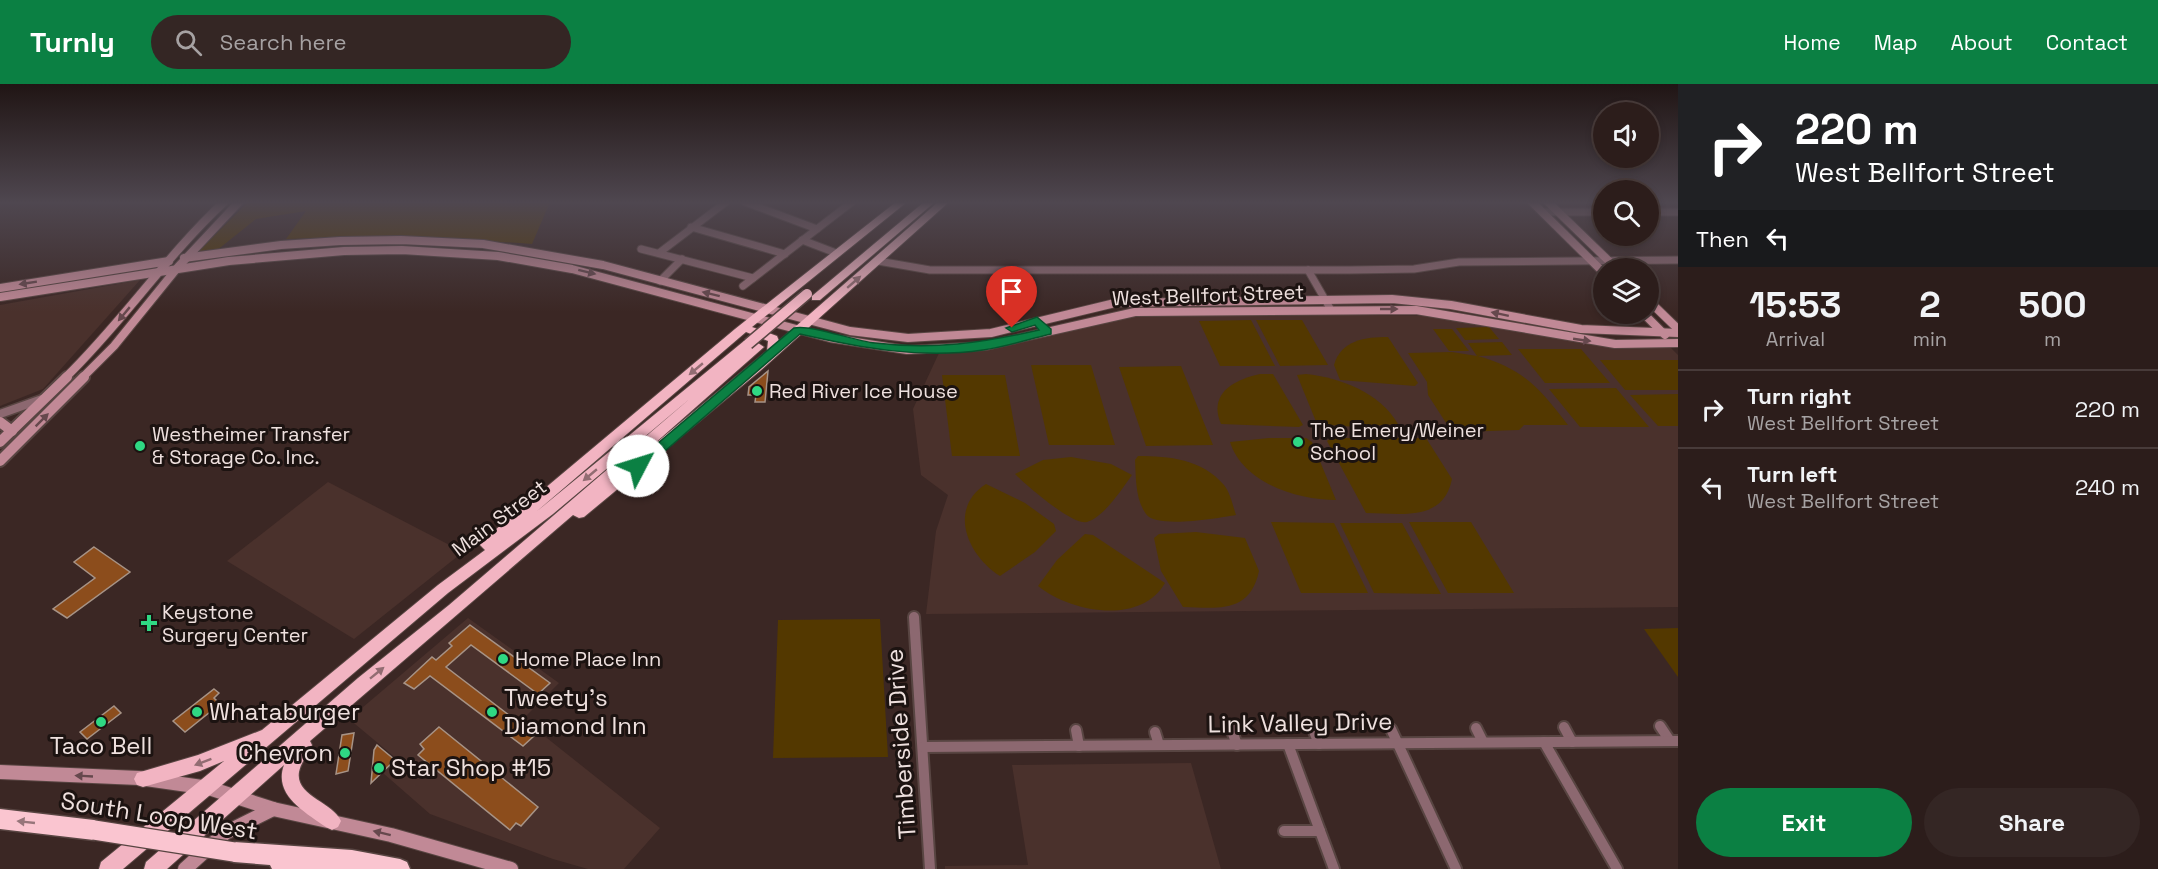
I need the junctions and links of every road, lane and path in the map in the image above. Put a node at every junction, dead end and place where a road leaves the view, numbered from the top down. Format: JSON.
{"nodes":[{"id":1,"x":194,"y":239,"type":"edge"},
{"id":2,"x":204,"y":239,"type":"edge"},
{"id":3,"x":677,"y":239,"type":"edge"},
{"id":4,"x":732,"y":239,"type":"edge"},
{"id":5,"x":805,"y":239,"type":"edge"},
{"id":6,"x":855,"y":239,"type":"edge"},
{"id":7,"x":876,"y":239,"type":"edge"},
{"id":8,"x":884,"y":239,"type":"edge"},
{"id":9,"x":903,"y":239,"type":"edge"},
{"id":10,"x":1569,"y":239,"type":"edge"},
{"id":11,"x":1586,"y":239,"type":"edge"},
{"id":12,"x":401,"y":240,"type":"junction"},
{"id":13,"x":311,"y":242,"type":"junction"},
{"id":14,"x":801,"y":242,"type":"junction"},
{"id":15,"x":394,"y":249,"type":"junction"},
{"id":16,"x":641,"y":249,"type":"dead end"},
{"id":17,"x":308,"y":252,"type":"junction"},
{"id":18,"x":659,"y":253,"type":"junction"},
{"id":19,"x":785,"y":254,"type":"junction"},
{"id":20,"x":835,"y":254,"type":"junction"},
{"id":21,"x":560,"y":256,"type":"junction"},
{"id":22,"x":186,"y":258,"type":"junction"},
{"id":23,"x":1605,"y":258,"type":"edge"},
{"id":24,"x":682,"y":260,"type":"junction"},
{"id":25,"x":1659,"y":260,"type":"edge"},
{"id":26,"x":1678,"y":260,"type":"edge"},
{"id":27,"x":878,"y":261,"type":"junction"},
{"id":28,"x":1591,"y":261,"type":"joint"},
{"id":29,"x":173,"y":264,"type":"junction"},
{"id":30,"x":552,"y":264,"type":"junction"},
{"id":31,"x":162,"y":269,"type":"junction"},
{"id":32,"x":1308,"y":270,"type":"junction"},
{"id":33,"x":753,"y":278,"type":"junction"},
{"id":34,"x":660,"y":281,"type":"junction"},
{"id":35,"x":743,"y":286,"type":"dead end"},
{"id":36,"x":0,"y":288,"type":"edge"},
{"id":37,"x":651,"y":289,"type":"junction"},
{"id":38,"x":790,"y":291,"type":"junction"},
{"id":39,"x":812,"y":296,"type":"junction"},
{"id":40,"x":0,"y":297,"type":"edge"},
{"id":41,"x":1325,"y":299,"type":"junction"},
{"id":42,"x":1153,"y":301,"type":"junction"},
{"id":43,"x":825,"y":307,"type":"junction"},
{"id":44,"x":768,"y":309,"type":"junction"},
{"id":45,"x":1331,"y":310,"type":"junction"},
{"id":46,"x":1659,"y":311,"type":"edge"},
{"id":47,"x":1158,"y":312,"type":"junction"},
{"id":48,"x":757,"y":318,"type":"junction"},
{"id":49,"x":809,"y":320,"type":"junction"},
{"id":50,"x":1037,"y":321,"type":"junction"},
{"id":51,"x":1653,"y":324,"type":"edge"},
{"id":52,"x":1534,"y":326,"type":"junction"},
{"id":53,"x":798,"y":330,"type":"junction"},
{"id":54,"x":1047,"y":331,"type":"junction"},
{"id":55,"x":1678,"y":331,"type":"edge"},
{"id":56,"x":739,"y":332,"type":"junction"},
{"id":57,"x":1662,"y":333,"type":"junction"},
{"id":58,"x":931,"y":338,"type":"junction"},
{"id":59,"x":1676,"y":345,"type":"edge"},
{"id":60,"x":753,"y":346,"type":"junction"},
{"id":61,"x":931,"y":350,"type":"junction"},
{"id":62,"x":772,"y":353,"type":"junction"},
{"id":63,"x":47,"y":397,"type":"junction"},
{"id":64,"x":64,"y":398,"type":"junction"},
{"id":65,"x":0,"y":414,"type":"edge"},
{"id":66,"x":0,"y":422,"type":"edge"},
{"id":67,"x":12,"y":431,"type":"junction"},
{"id":68,"x":0,"y":442,"type":"edge"},
{"id":69,"x":0,"y":461,"type":"edge"},
{"id":70,"x":443,"y":589,"type":"junction"},
{"id":71,"x":454,"y":609,"type":"junction"},
{"id":72,"x":914,"y":617,"type":"dead end"},
{"id":73,"x":1660,"y":726,"type":"dead end"},
{"id":74,"x":1564,"y":727,"type":"dead end"},
{"id":75,"x":1232,"y":728,"type":"dead end"},
{"id":76,"x":1476,"y":728,"type":"dead end"},
{"id":77,"x":276,"y":729,"type":"junction"},
{"id":78,"x":1313,"y":729,"type":"dead end"},
{"id":79,"x":1391,"y":729,"type":"dead end"},
{"id":80,"x":312,"y":730,"type":"junction"},
{"id":81,"x":1076,"y":730,"type":"dead end"},
{"id":82,"x":1155,"y":732,"type":"dead end"},
{"id":83,"x":1674,"y":741,"type":"edge"},
{"id":84,"x":1483,"y":742,"type":"junction"},
{"id":85,"x":1544,"y":742,"type":"junction"},
{"id":86,"x":1572,"y":742,"type":"junction"},
{"id":87,"x":1398,"y":743,"type":"junction"},
{"id":88,"x":1288,"y":744,"type":"junction"},
{"id":89,"x":1319,"y":744,"type":"junction"},
{"id":90,"x":1159,"y":745,"type":"junction"},
{"id":91,"x":1237,"y":745,"type":"junction"},
{"id":92,"x":1079,"y":746,"type":"junction"},
{"id":93,"x":923,"y":747,"type":"junction"},
{"id":94,"x":0,"y":772,"type":"edge"},
{"id":95,"x":143,"y":779,"type":"junction"},
{"id":96,"x":205,"y":789,"type":"junction"},
{"id":97,"x":239,"y":796,"type":"junction"},
{"id":98,"x":273,"y":809,"type":"junction"},
{"id":99,"x":0,"y":819,"type":"edge"},
{"id":100,"x":332,"y":821,"type":"junction"},
{"id":101,"x":1284,"y":831,"type":"dead end"},
{"id":102,"x":1320,"y":831,"type":"junction"},
{"id":103,"x":234,"y":852,"type":"junction"},
{"id":104,"x":108,"y":869,"type":"edge"},
{"id":105,"x":153,"y":869,"type":"edge"},
{"id":106,"x":185,"y":869,"type":"edge"},
{"id":107,"x":309,"y":869,"type":"edge"},
{"id":108,"x":400,"y":869,"type":"edge"},
{"id":109,"x":512,"y":869,"type":"edge"},
{"id":110,"x":930,"y":869,"type":"edge"},
{"id":111,"x":1334,"y":869,"type":"edge"},
{"id":112,"x":1456,"y":869,"type":"edge"},
{"id":113,"x":1617,"y":869,"type":"edge"}],
"edges":[{"from":1,"to":29,"type":"main road"},
{"from":2,"to":22,"type":"main road"},
{"from":3,"to":18,"type":"street"},
{"from":4,"to":19,"type":"street"},
{"from":5,"to":14,"type":"street"},
{"from":6,"to":20,"type":"highway"},
{"from":7,"to":39,"type":"highway","name":"Main Street"},
{"from":8,"to":39,"type":"highway","name":"Main Street"},
{"from":9,"to":27,"type":"highway"},
{"from":10,"to":28,"type":"main road"},
{"from":11,"to":23,"type":"main road"},
{"from":12,"to":13,"type":"main road","name":"West Bellfort Street"},
{"from":12,"to":15,"type":"main road"},
{"from":12,"to":21,"type":"main road","name":"West Bellfort Street"},
{"from":13,"to":17,"type":"main road"},
{"from":13,"to":22,"type":"main road","name":"West Bellfort Street"},
{"from":14,"to":19,"type":"street"},
{"from":14,"to":20,"type":"street"},
{"from":15,"to":17,"type":"main road","name":"West Bellfort Street"},
{"from":15,"to":30,"type":"main road","name":"West Bellfort Street"},
{"from":16,"to":18,"type":"street"},
{"from":17,"to":29,"type":"main road","name":"West Bellfort Street"},
{"from":18,"to":24,"type":"street"},
{"from":19,"to":33,"type":"street"},
{"from":20,"to":38,"type":"highway"},
{"from":21,"to":30,"type":"main road"},
{"from":21,"to":34,"type":"main road","name":"West Bellfort Street"},
{"from":22,"to":29,"type":"main road"},
{"from":24,"to":33,"type":"street"},
{"from":24,"to":34,"type":"street"},
{"from":25,"to":26,"type":"street"},
{"from":27,"to":32,"type":"street"},
{"from":43,"to":27,"type":"highway","one_way":true},
{"from":28,"to":32,"type":"street"},
{"from":29,"to":31,"type":"main road","name":"West Bellfort Street"},
{"from":29,"to":36,"type":"main road","name":"West Bellfort Street","one_way":true},
{"from":29,"to":64,"type":"main road"},
{"from":30,"to":37,"type":"main road","name":"West Bellfort Street","one_way":true},
{"from":31,"to":40,"type":"main road","name":"West Bellfort Street"},
{"from":31,"to":63,"type":"main road","one_way":true},
{"from":32,"to":41,"type":"street"},
{"from":33,"to":35,"type":"street"},
{"from":34,"to":37,"type":"main road"},
{"from":44,"to":34,"type":"main road","name":"West Bellfort Street","one_way":true},
{"from":37,"to":48,"type":"main road","name":"West Bellfort Street"},
{"from":38,"to":43,"type":"highway"},
{"from":38,"to":44,"type":"highway"},
{"from":39,"to":60,"type":"highway","name":"Main Street"},
{"from":41,"to":42,"type":"main road","name":"West Bellfort Street"},
{"from":41,"to":45,"type":"street"},
{"from":52,"to":41,"type":"main road","name":"West Bellfort Street","one_way":true},
{"from":42,"to":47,"type":"main road"},
{"from":42,"to":50,"type":"main road","name":"West Bellfort Street"},
{"from":43,"to":49,"type":"highway"},
{"from":44,"to":48,"type":"highway"},
{"from":44,"to":49,"type":"main road","name":"West Bellfort Street"},
{"from":45,"to":47,"type":"main road","name":"West Bellfort Street"},
{"from":45,"to":52,"type":"main road","name":"West Bellfort Street","one_way":true},
{"from":46,"to":55,"type":"main road"},
{"from":47,"to":54,"type":"main road","name":"West Bellfort Street"},
{"from":48,"to":53,"type":"main road","name":"West Bellfort Street"},
{"from":48,"to":56,"type":"highway"},
{"from":49,"to":53,"type":"highway"},
{"from":49,"to":58,"type":"main road","name":"West Bellfort Street"},
{"from":50,"to":54,"type":"main road"},
{"from":50,"to":58,"type":"main road","name":"West Bellfort Street"},
{"from":51,"to":57,"type":"main road"},
{"from":52,"to":57,"type":"main road","name":"West Bellfort Street"},
{"from":52,"to":59,"type":"main road","name":"West Bellfort Street","one_way":true},
{"from":53,"to":61,"type":"main road","name":"West Bellfort Street"},
{"from":53,"to":62,"type":"highway"},
{"from":54,"to":61,"type":"main road","name":"West Bellfort Street"},
{"from":55,"to":57,"type":"main road","name":"West Bellfort Street"},
{"from":56,"to":62,"type":"highway"},
{"from":56,"to":70,"type":"highway","one_way":true},
{"from":57,"to":59,"type":"main road"},
{"from":58,"to":61,"type":"main road"},
{"from":60,"to":70,"type":"highway","name":"Main Street","one_way":true},
{"from":60,"to":71,"type":"highway","name":"Main Street"},
{"from":62,"to":71,"type":"highway"},
{"from":63,"to":64,"type":"main road"},
{"from":63,"to":65,"type":"street"},
{"from":63,"to":67,"type":"main road"},
{"from":69,"to":64,"type":"main road","one_way":true},
{"from":66,"to":67,"type":"main road"},
{"from":67,"to":68,"type":"main road"},
{"from":70,"to":77,"type":"highway","name":"Main Street"},
{"from":80,"to":71,"type":"highway","name":"Main Street","one_way":true},
{"from":72,"to":93,"type":"street","name":"Timberside Drive"},
{"from":73,"to":83,"type":"street"},
{"from":74,"to":86,"type":"street"},
{"from":75,"to":91,"type":"street"},
{"from":76,"to":84,"type":"street"},
{"from":77,"to":95,"type":"highway","one_way":true},
{"from":77,"to":96,"type":"highway","name":"Main Street"},
{"from":78,"to":89,"type":"street"},
{"from":79,"to":87,"type":"street"},
{"from":80,"to":97,"type":"highway","name":"Main Street"},
{"from":80,"to":100,"type":"highway"},
{"from":81,"to":92,"type":"street"},
{"from":82,"to":90,"type":"street"},
{"from":83,"to":86,"type":"street","name":"Link Valley Drive"},
{"from":84,"to":85,"type":"street","name":"Link Valley Drive"},
{"from":84,"to":87,"type":"street","name":"Link Valley Drive"},
{"from":85,"to":86,"type":"street","name":"Link Valley Drive"},
{"from":85,"to":113,"type":"street"},
{"from":87,"to":89,"type":"street","name":"Link Valley Drive"},
{"from":87,"to":112,"type":"street"},
{"from":88,"to":89,"type":"street","name":"Link Valley Drive"},
{"from":88,"to":91,"type":"street","name":"Link Valley Drive"},
{"from":88,"to":102,"type":"street"},
{"from":90,"to":91,"type":"street","name":"Link Valley Drive"},
{"from":90,"to":92,"type":"street","name":"Link Valley Drive"},
{"from":92,"to":93,"type":"street","name":"Link Valley Drive"},
{"from":93,"to":110,"type":"street","name":"Timberside Drive"},
{"from":95,"to":94,"type":"main road","one_way":true},
{"from":95,"to":96,"type":"main road"},
{"from":96,"to":97,"type":"main road"},
{"from":96,"to":104,"type":"highway","name":"Main Street"},
{"from":97,"to":98,"type":"main road"},
{"from":97,"to":105,"type":"highway","name":"Main Street"},
{"from":98,"to":100,"type":"main road"},
{"from":98,"to":106,"type":"main road"},
{"from":103,"to":99,"type":"highway","name":"South Loop West","one_way":true,"bridge":true},
{"from":109,"to":100,"type":"main road","one_way":true},
{"from":101,"to":102,"type":"street"},
{"from":102,"to":111,"type":"street"},
{"from":103,"to":107,"type":"highway","name":"South Loop West"},
{"from":103,"to":108,"type":"highway"}]}
